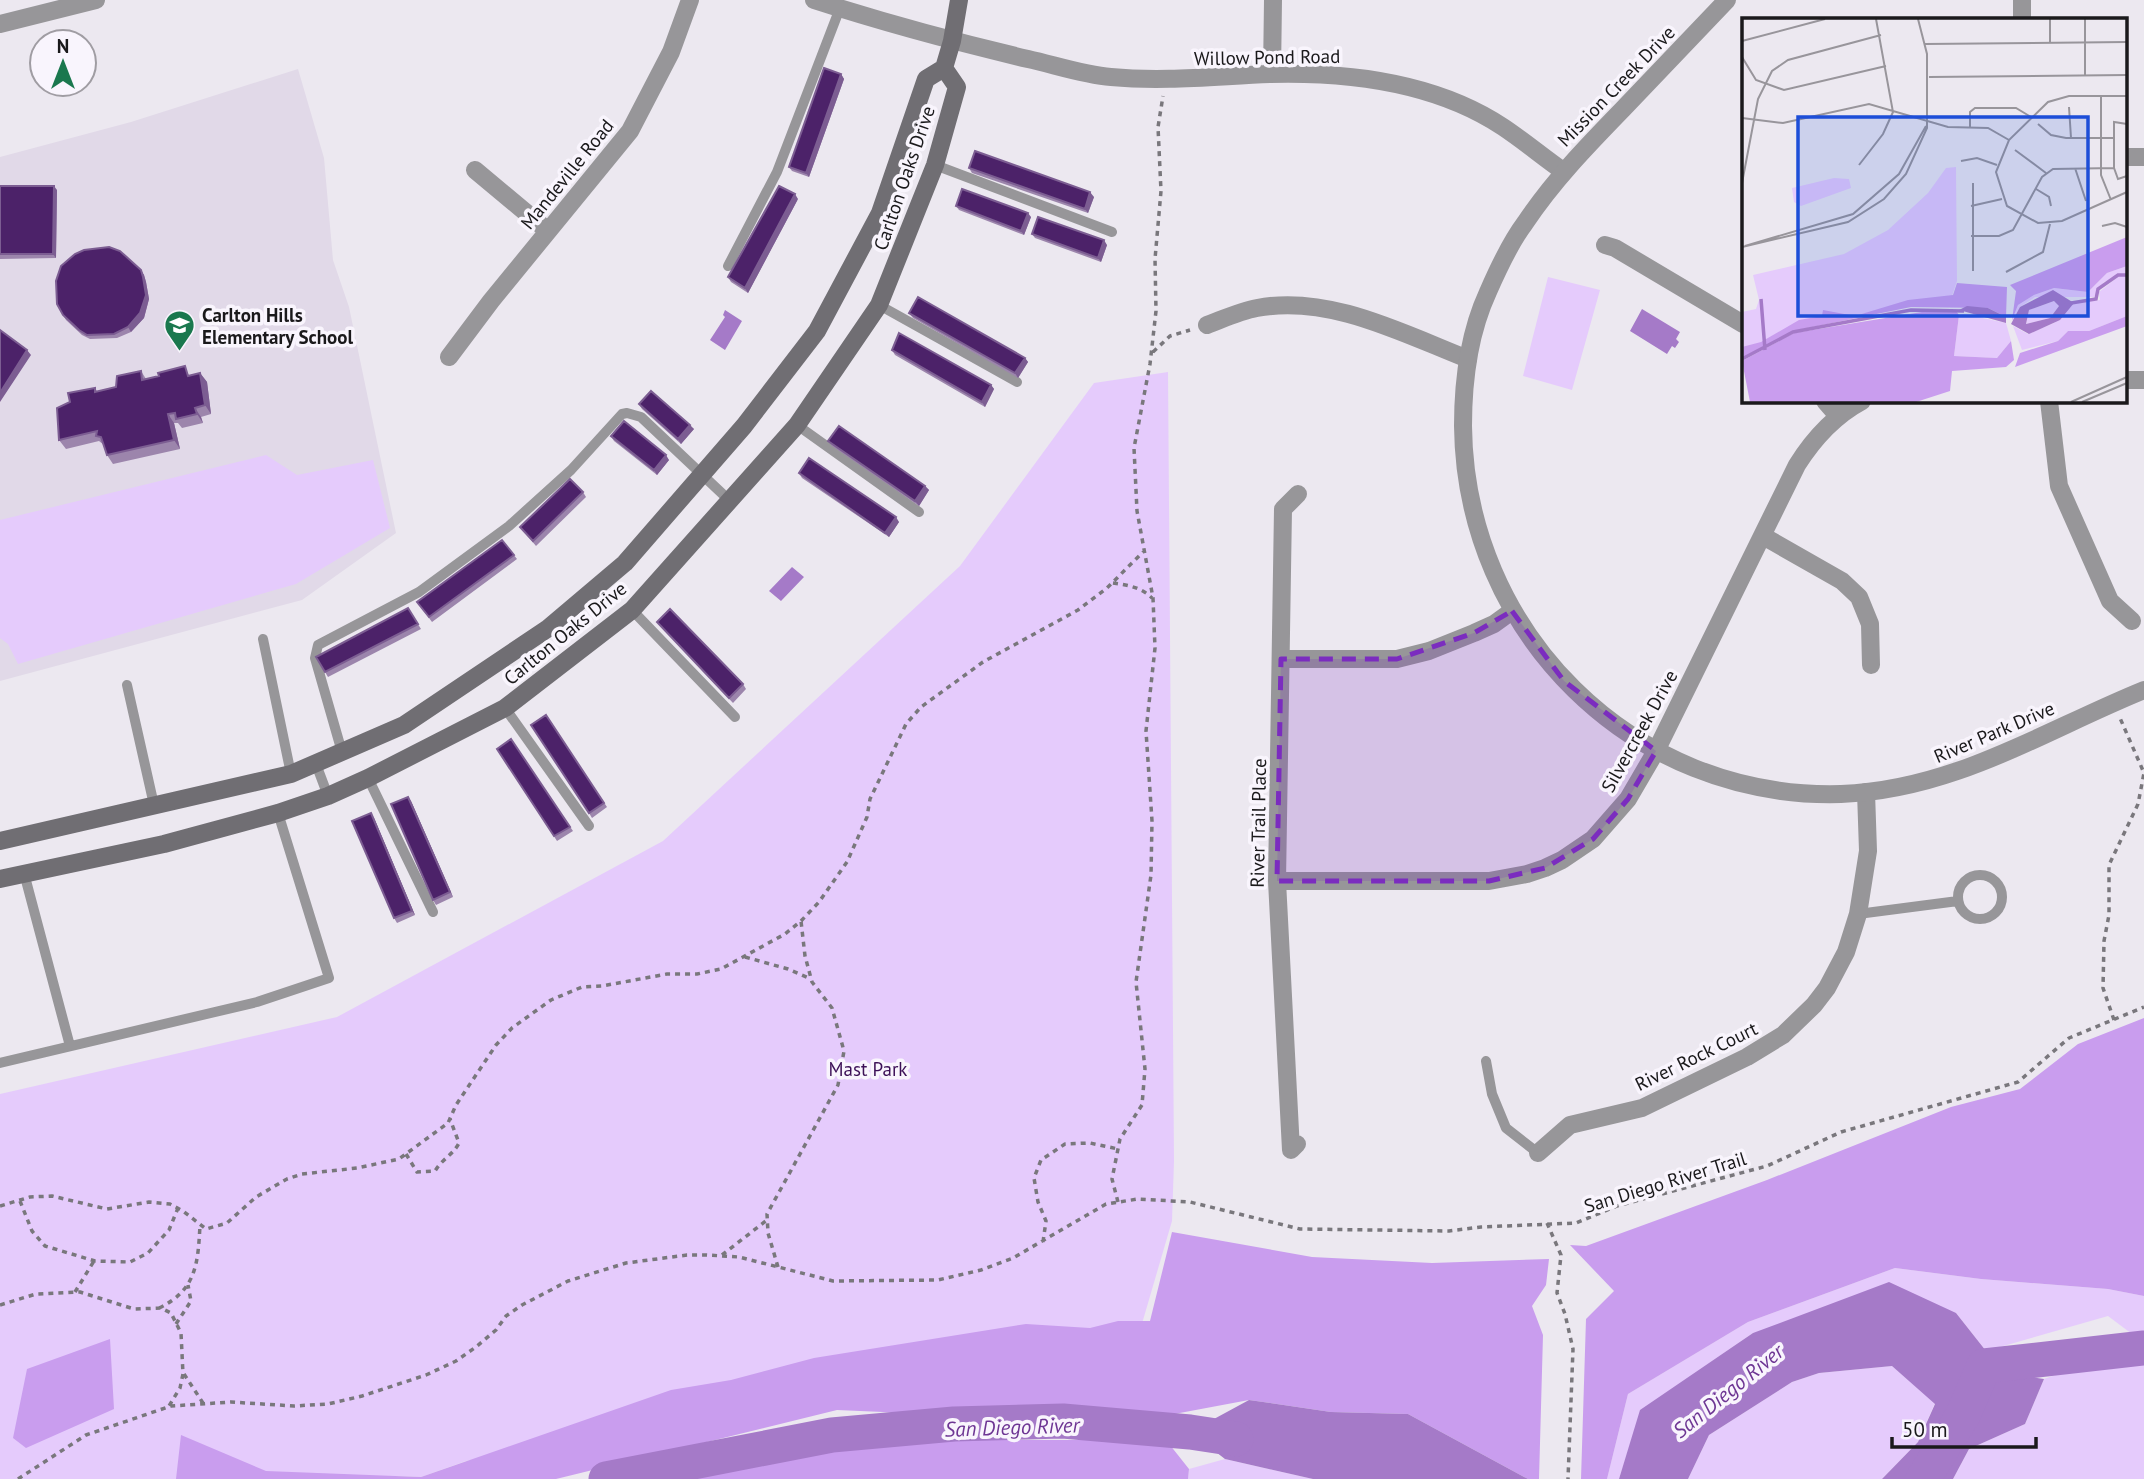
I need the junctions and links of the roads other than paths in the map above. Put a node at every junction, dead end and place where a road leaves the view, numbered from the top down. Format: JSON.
{"nodes":[{"id":1,"x":96,"y":0,"type":"edge"},
{"id":2,"x":690,"y":0,"type":"edge"},
{"id":3,"x":814,"y":0,"type":"edge"},
{"id":4,"x":959,"y":0,"type":"edge"},
{"id":5,"x":1273,"y":0,"type":"edge"},
{"id":6,"x":2022,"y":0,"type":"edge"},
{"id":7,"x":1725,"y":1,"type":"edge"},
{"id":8,"x":840,"y":8,"type":"junction"},
{"id":9,"x":2022,"y":18,"type":"edge"},
{"id":10,"x":0,"y":24,"type":"edge"},
{"id":11,"x":952,"y":41,"type":"junction"},
{"id":12,"x":944,"y":68,"type":"junction"},
{"id":13,"x":1272,"y":74,"type":"junction"},
{"id":14,"x":2126,"y":158,"type":"edge"},
{"id":15,"x":2144,"y":158,"type":"edge"},
{"id":16,"x":935,"y":165,"type":"junction"},
{"id":17,"x":475,"y":170,"type":"dead end"},
{"id":18,"x":1563,"y":171,"type":"junction"},
{"id":19,"x":548,"y":230,"type":"junction"},
{"id":20,"x":1112,"y":232,"type":"dead end"},
{"id":21,"x":1605,"y":245,"type":"dead end"},
{"id":22,"x":728,"y":266,"type":"dead end"},
{"id":23,"x":879,"y":305,"type":"junction"},
{"id":24,"x":1742,"y":323,"type":"edge"},
{"id":25,"x":1207,"y":325,"type":"road end"},
{"id":26,"x":449,"y":357,"type":"dead end"},
{"id":27,"x":1468,"y":359,"type":"junction"},
{"id":28,"x":2126,"y":380,"type":"edge"},
{"id":29,"x":2144,"y":380,"type":"edge"},
{"id":30,"x":1017,"y":382,"type":"dead end"},
{"id":31,"x":1826,"y":402,"type":"edge"},
{"id":32,"x":1860,"y":402,"type":"edge"},
{"id":33,"x":2049,"y":402,"type":"edge"},
{"id":34,"x":1838,"y":416,"type":"junction"},
{"id":35,"x":797,"y":425,"type":"junction"},
{"id":36,"x":702,"y":474,"type":"junction"},
{"id":37,"x":1298,"y":494,"type":"dead end"},
{"id":38,"x":730,"y":501,"type":"junction"},
{"id":39,"x":919,"y":512,"type":"dead end"},
{"id":40,"x":1763,"y":536,"type":"junction"},
{"id":41,"x":632,"y":610,"type":"junction"},
{"id":42,"x":1512,"y":611,"type":"junction"},
{"id":43,"x":2132,"y":621,"type":"dead end"},
{"id":44,"x":263,"y":639,"type":"dead end"},
{"id":45,"x":1282,"y":659,"type":"junction"},
{"id":46,"x":1871,"y":665,"type":"dead end"},
{"id":47,"x":127,"y":685,"type":"dead end"},
{"id":48,"x":2144,"y":690,"type":"edge"},
{"id":49,"x":505,"y":708,"type":"junction"},
{"id":50,"x":736,"y":717,"type":"dead end"},
{"id":51,"x":1657,"y":751,"type":"junction"},
{"id":52,"x":342,"y":752,"type":"junction"},
{"id":53,"x":316,"y":764,"type":"junction"},
{"id":54,"x":291,"y":774,"type":"junction"},
{"id":55,"x":368,"y":778,"type":"junction"},
{"id":56,"x":1866,"y":792,"type":"junction"},
{"id":57,"x":328,"y":796,"type":"junction"},
{"id":58,"x":154,"y":805,"type":"junction"},
{"id":59,"x":278,"y":813,"type":"junction"},
{"id":60,"x":589,"y":826,"type":"dead end"},
{"id":61,"x":0,"y":841,"type":"edge"},
{"id":62,"x":24,"y":873,"type":"junction"},
{"id":63,"x":0,"y":879,"type":"edge"},
{"id":64,"x":1278,"y":881,"type":"junction"},
{"id":65,"x":1958,"y":901,"type":"junction"},
{"id":66,"x":433,"y":912,"type":"dead end"},
{"id":67,"x":1858,"y":914,"type":"junction"},
{"id":68,"x":70,"y":1046,"type":"junction"},
{"id":69,"x":1486,"y":1061,"type":"dead end"},
{"id":70,"x":0,"y":1062,"type":"edge"},
{"id":71,"x":1297,"y":1144,"type":"dead end"},
{"id":72,"x":1538,"y":1153,"type":"joint"}],
"edges":[{"from":1,"to":10,"type":"street"},
{"from":2,"to":19,"type":"street","name":"Mandeville Road"},
{"from":3,"to":8,"type":"street","name":"Willow Pond Road"},
{"from":4,"to":11,"type":"main road","name":"Carlton Oaks Drive"},
{"from":5,"to":13,"type":"street"},
{"from":6,"to":9,"type":"street"},
{"from":7,"to":18,"type":"street","name":"Mission Creek Drive"},
{"from":8,"to":11,"type":"street","name":"Willow Pond Road"},
{"from":8,"to":22,"type":"lane"},
{"from":11,"to":12,"type":"main road","name":"Carlton Oaks Drive"},
{"from":11,"to":13,"type":"street","name":"Willow Pond Road"},
{"from":12,"to":16,"type":"main road","name":"Carlton Oaks Drive"},
{"from":12,"to":36,"type":"main road","name":"Carlton Oaks Drive"},
{"from":13,"to":18,"type":"street","name":"Willow Pond Road"},
{"from":14,"to":15,"type":"street"},
{"from":16,"to":20,"type":"lane"},
{"from":16,"to":23,"type":"main road","name":"Carlton Oaks Drive"},
{"from":17,"to":19,"type":"street"},
{"from":18,"to":27,"type":"street","name":"River Park Drive"},
{"from":19,"to":26,"type":"street","name":"Mandeville Road"},
{"from":21,"to":24,"type":"street"},
{"from":23,"to":30,"type":"lane"},
{"from":23,"to":35,"type":"main road","name":"Carlton Oaks Drive"},
{"from":25,"to":27,"type":"street"},
{"from":27,"to":42,"type":"street","name":"River Park Drive"},
{"from":28,"to":29,"type":"street"},
{"from":31,"to":34,"type":"street"},
{"from":32,"to":34,"type":"street","name":"Silvercreek Drive"},
{"from":33,"to":43,"type":"street"},
{"from":34,"to":40,"type":"street","name":"Silvercreek Drive"},
{"from":35,"to":38,"type":"main road","name":"Carlton Oaks Drive"},
{"from":35,"to":39,"type":"lane"},
{"from":36,"to":38,"type":"lane"},
{"from":36,"to":52,"type":"main road","name":"Carlton Oaks Drive"},
{"from":36,"to":52,"type":"lane"},
{"from":37,"to":45,"type":"street","name":"River Trail Place"},
{"from":38,"to":41,"type":"main road","name":"Carlton Oaks Drive"},
{"from":40,"to":46,"type":"street"},
{"from":40,"to":51,"type":"street","name":"Silvercreek Drive"},
{"from":41,"to":49,"type":"main road","name":"Carlton Oaks Drive"},
{"from":41,"to":50,"type":"lane"},
{"from":42,"to":45,"type":"street"},
{"from":42,"to":51,"type":"street","name":"River Park Drive"},
{"from":44,"to":54,"type":"lane"},
{"from":45,"to":64,"type":"street","name":"River Trail Place"},
{"from":47,"to":58,"type":"lane"},
{"from":48,"to":56,"type":"street","name":"River Park Drive"},
{"from":49,"to":55,"type":"main road","name":"Carlton Oaks Drive"},
{"from":49,"to":60,"type":"lane"},
{"from":51,"to":56,"type":"street","name":"River Park Drive"},
{"from":51,"to":64,"type":"street","name":"Silvercreek Drive"},
{"from":52,"to":53,"type":"main road","name":"Carlton Oaks Drive"},
{"from":53,"to":54,"type":"main road","name":"Carlton Oaks Drive"},
{"from":53,"to":57,"type":"lane"},
{"from":54,"to":58,"type":"main road","name":"Carlton Oaks Drive"},
{"from":55,"to":57,"type":"main road","name":"Carlton Oaks Drive"},
{"from":55,"to":66,"type":"lane"},
{"from":56,"to":67,"type":"street","name":"River Rock Court"},
{"from":57,"to":59,"type":"main road","name":"Carlton Oaks Drive"},
{"from":58,"to":61,"type":"main road","name":"Carlton Oaks Drive"},
{"from":59,"to":62,"type":"main road","name":"Carlton Oaks Drive"},
{"from":59,"to":68,"type":"lane"},
{"from":62,"to":63,"type":"main road","name":"Carlton Oaks Drive"},
{"from":62,"to":68,"type":"lane"},
{"from":64,"to":71,"type":"street","name":"River Trail Place"},
{"from":65,"to":65,"type":"lane"},
{"from":65,"to":67,"type":"lane"},
{"from":67,"to":72,"type":"street","name":"River Rock Court"},
{"from":68,"to":70,"type":"lane"},
{"from":69,"to":72,"type":"lane"}]}
